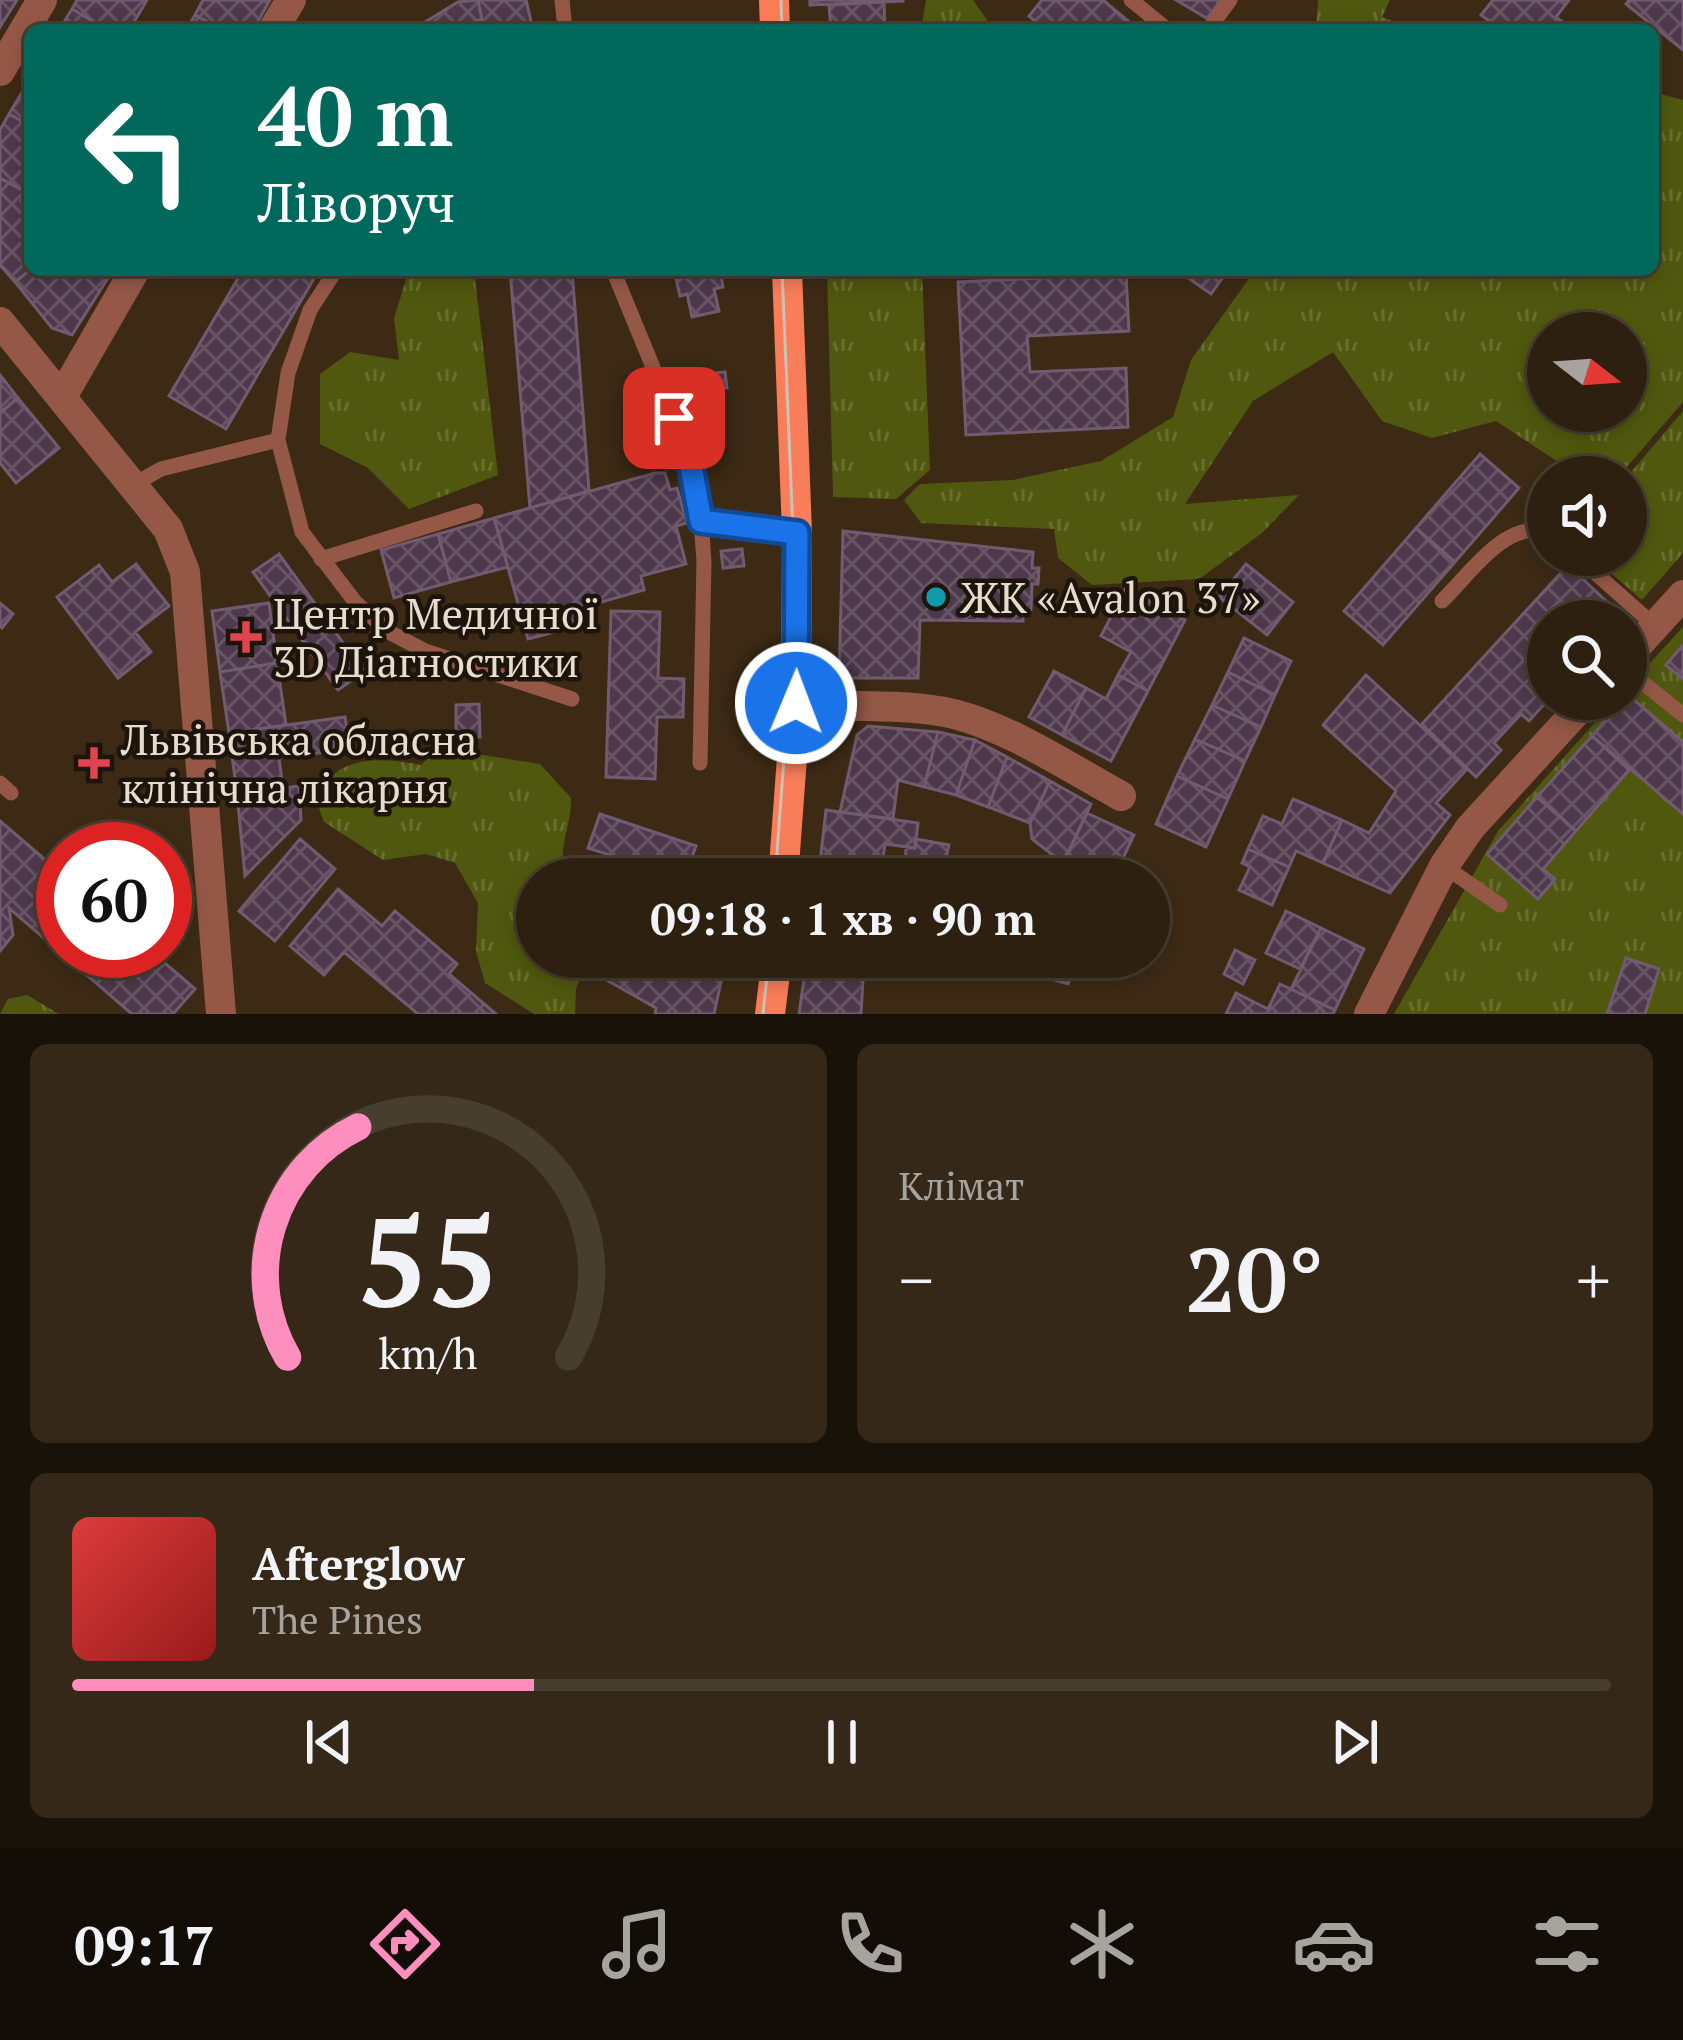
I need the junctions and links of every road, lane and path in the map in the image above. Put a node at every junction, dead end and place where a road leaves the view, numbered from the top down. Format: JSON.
{"nodes":[{"id":1,"x":1131,"y":0,"type":"edge"},
{"id":2,"x":1161,"y":24,"type":"edge"},
{"id":3,"x":24,"y":30,"type":"edge"},
{"id":4,"x":0,"y":71,"type":"edge"},
{"id":5,"x":131,"y":276,"type":"edge"},
{"id":6,"x":332,"y":276,"type":"edge"},
{"id":7,"x":615,"y":276,"type":"edge"},
{"id":8,"x":787,"y":276,"type":"edge"},
{"id":9,"x":0,"y":322,"type":"edge"},
{"id":10,"x":62,"y":395,"type":"junction"},
{"id":11,"x":278,"y":440,"type":"junction"},
{"id":12,"x":134,"y":485,"type":"junction"},
{"id":13,"x":476,"y":511,"type":"dead end"},
{"id":14,"x":701,"y":521,"type":"junction"},
{"id":15,"x":1527,"y":529,"type":"edge"},
{"id":16,"x":797,"y":533,"type":"junction"},
{"id":17,"x":321,"y":559,"type":"junction"},
{"id":18,"x":1598,"y":576,"type":"edge"},
{"id":19,"x":1683,"y":595,"type":"edge"},
{"id":20,"x":1442,"y":601,"type":"dead end"},
{"id":21,"x":1654,"y":626,"type":"junction"},
{"id":22,"x":1647,"y":634,"type":"edge"},
{"id":23,"x":1647,"y":686,"type":"edge"},
{"id":24,"x":572,"y":699,"type":"dead end"},
{"id":25,"x":796,"y":703,"type":"junction"},
{"id":26,"x":1683,"y":715,"type":"edge"},
{"id":27,"x":1569,"y":720,"type":"edge"},
{"id":28,"x":700,"y":763,"type":"dead end"},
{"id":29,"x":1121,"y":796,"type":"dead end"},
{"id":30,"x":785,"y":858,"type":"edge"},
{"id":31,"x":1444,"y":866,"type":"junction"},
{"id":32,"x":1500,"y":905,"type":"dead end"},
{"id":33,"x":774,"y":978,"type":"edge"},
{"id":34,"x":221,"y":1014,"type":"edge"},
{"id":35,"x":770,"y":1014,"type":"edge"},
{"id":36,"x":1369,"y":1014,"type":"edge"}],
"edges":[{"from":1,"to":2,"type":"lane"},
{"from":3,"to":4,"type":"street"},
{"from":5,"to":10,"type":"street"},
{"from":6,"to":11,"type":"lane"},
{"from":7,"to":14,"type":"lane"},
{"from":8,"to":16,"type":"main road"},
{"from":9,"to":10,"type":"street"},
{"from":10,"to":12,"type":"street"},
{"from":11,"to":12,"type":"lane"},
{"from":11,"to":17,"type":"lane"},
{"from":12,"to":34,"type":"street"},
{"from":13,"to":17,"type":"lane"},
{"from":14,"to":16,"type":"lane"},
{"from":14,"to":28,"type":"lane"},
{"from":15,"to":20,"type":"lane"},
{"from":16,"to":25,"type":"main road"},
{"from":17,"to":24,"type":"lane"},
{"from":18,"to":21,"type":"lane"},
{"from":19,"to":21,"type":"street"},
{"from":21,"to":22,"type":"street"},
{"from":23,"to":26,"type":"lane"},
{"from":25,"to":29,"type":"street"},
{"from":25,"to":30,"type":"main road"},
{"from":27,"to":31,"type":"street"},
{"from":31,"to":32,"type":"lane"},
{"from":31,"to":36,"type":"street"},
{"from":33,"to":35,"type":"main road"}]}
